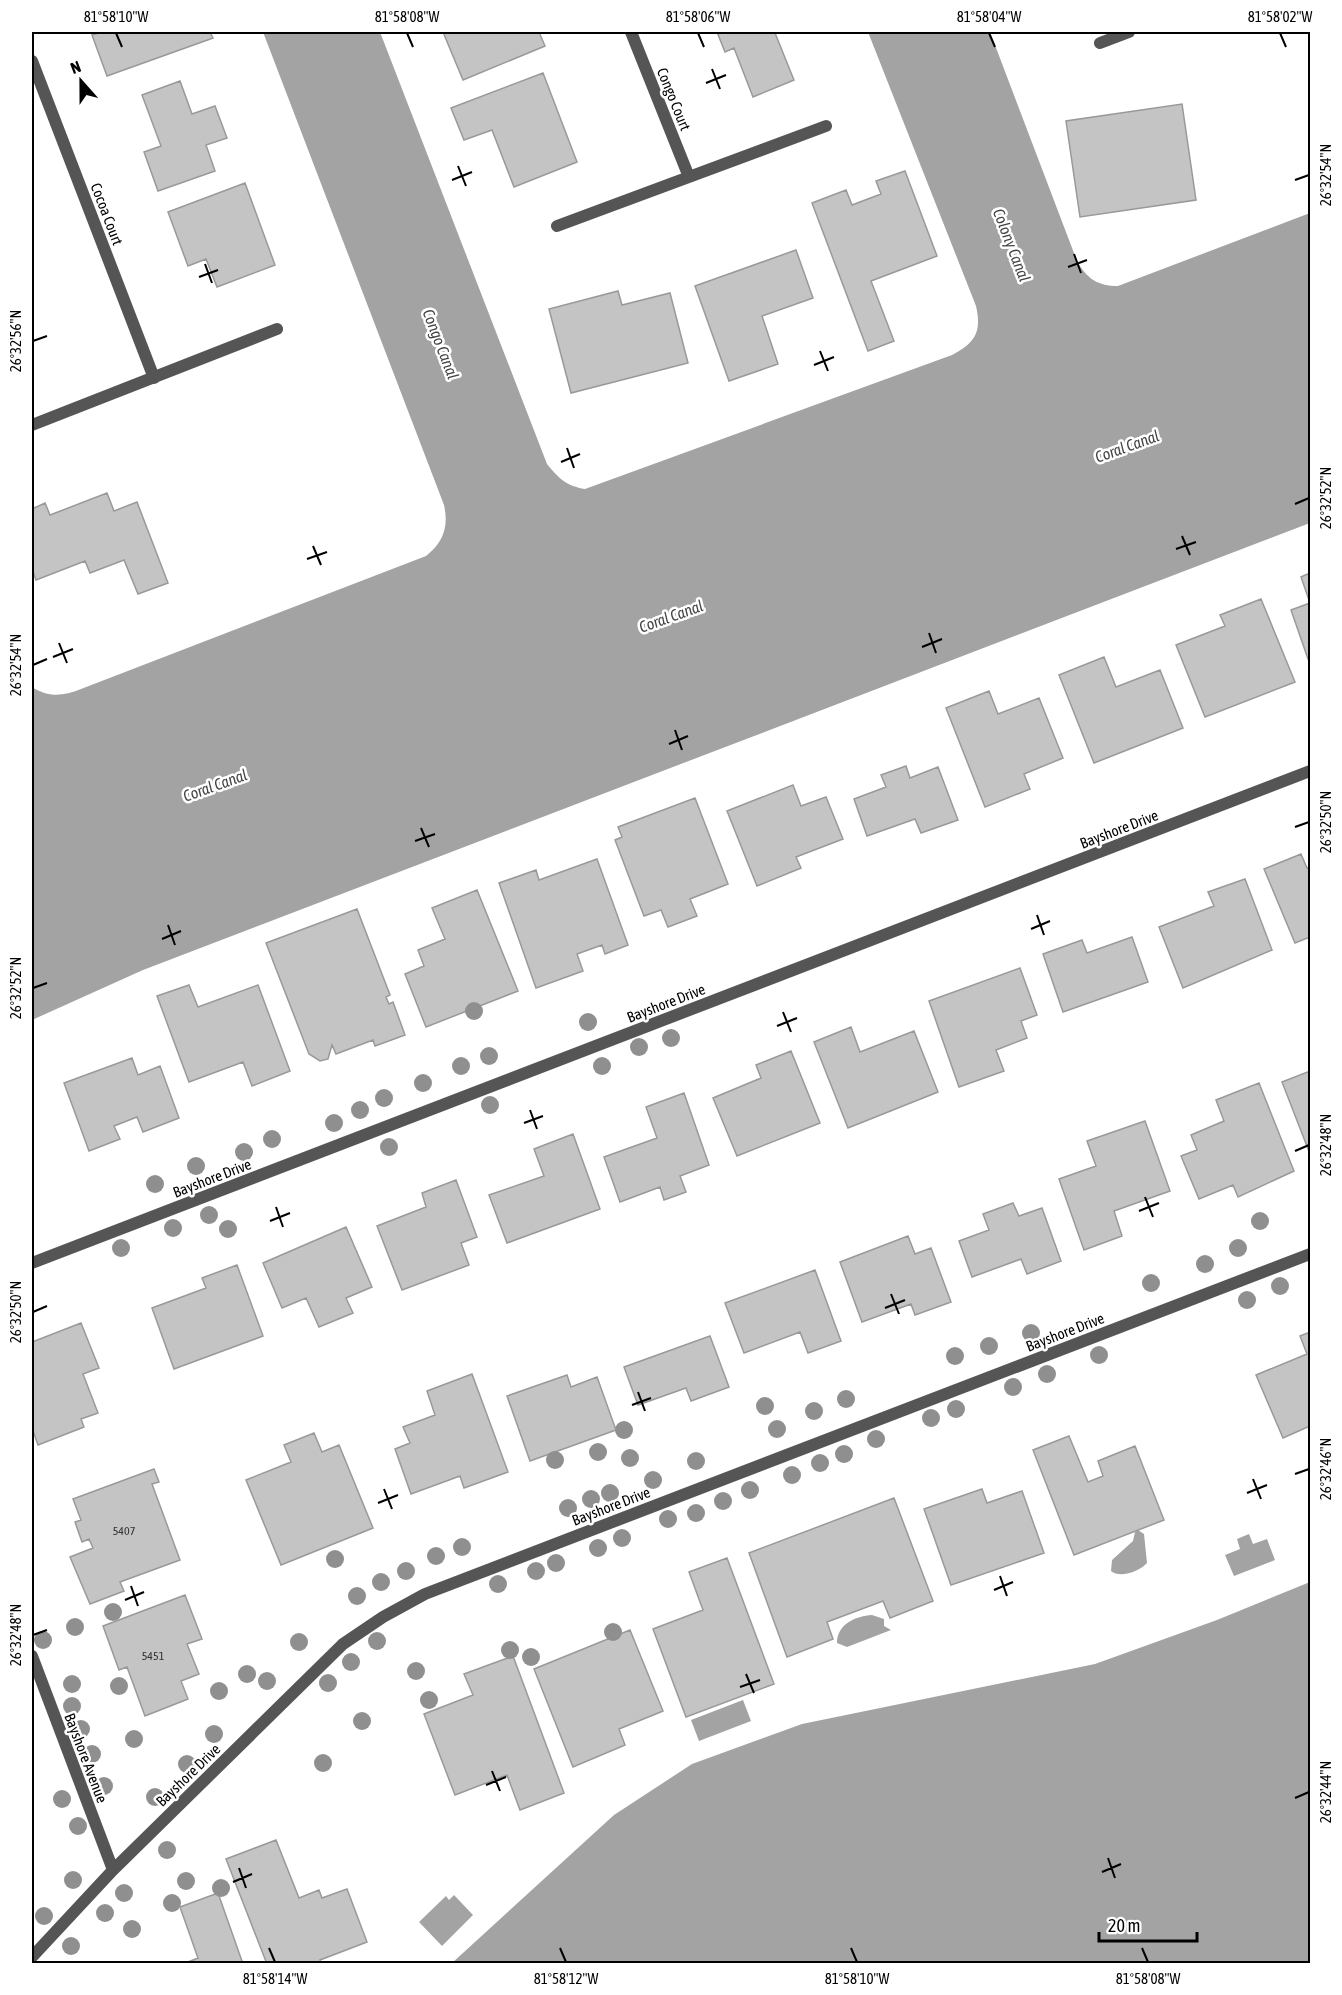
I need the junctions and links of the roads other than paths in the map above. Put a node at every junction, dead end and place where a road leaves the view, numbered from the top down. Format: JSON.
{"nodes":[{"id":1,"x":632,"y":32,"type":"edge"},
{"id":2,"x":1129,"y":32,"type":"edge"},
{"id":3,"x":1100,"y":43,"type":"dead end"},
{"id":4,"x":32,"y":61,"type":"edge"},
{"id":5,"x":826,"y":126,"type":"dead end"},
{"id":6,"x":689,"y":177,"type":"junction"},
{"id":7,"x":557,"y":226,"type":"dead end"},
{"id":8,"x":277,"y":329,"type":"dead end"},
{"id":9,"x":154,"y":378,"type":"junction"},
{"id":10,"x":32,"y":425,"type":"edge"},
{"id":11,"x":1311,"y":771,"type":"edge"},
{"id":12,"x":1311,"y":1254,"type":"edge"},
{"id":13,"x":32,"y":1263,"type":"edge"},
{"id":14,"x":32,"y":1656,"type":"edge"},
{"id":15,"x":113,"y":1870,"type":"junction"},
{"id":16,"x":32,"y":1957,"type":"edge"}],
"edges":[{"from":1,"to":6,"type":"street","name":"Congo Court"},
{"from":2,"to":3,"type":"street"},
{"from":4,"to":9,"type":"street","name":"Cocoa Court"},
{"from":5,"to":6,"type":"street"},
{"from":6,"to":7,"type":"street"},
{"from":8,"to":9,"type":"street"},
{"from":9,"to":10,"type":"street"},
{"from":11,"to":13,"type":"street","name":"Bayshore Drive"},
{"from":12,"to":15,"type":"street","name":"Bayshore Drive"},
{"from":14,"to":15,"type":"street","name":"Bayshore Avenue"},
{"from":15,"to":16,"type":"street","name":"Bayshore Drive"}]}
